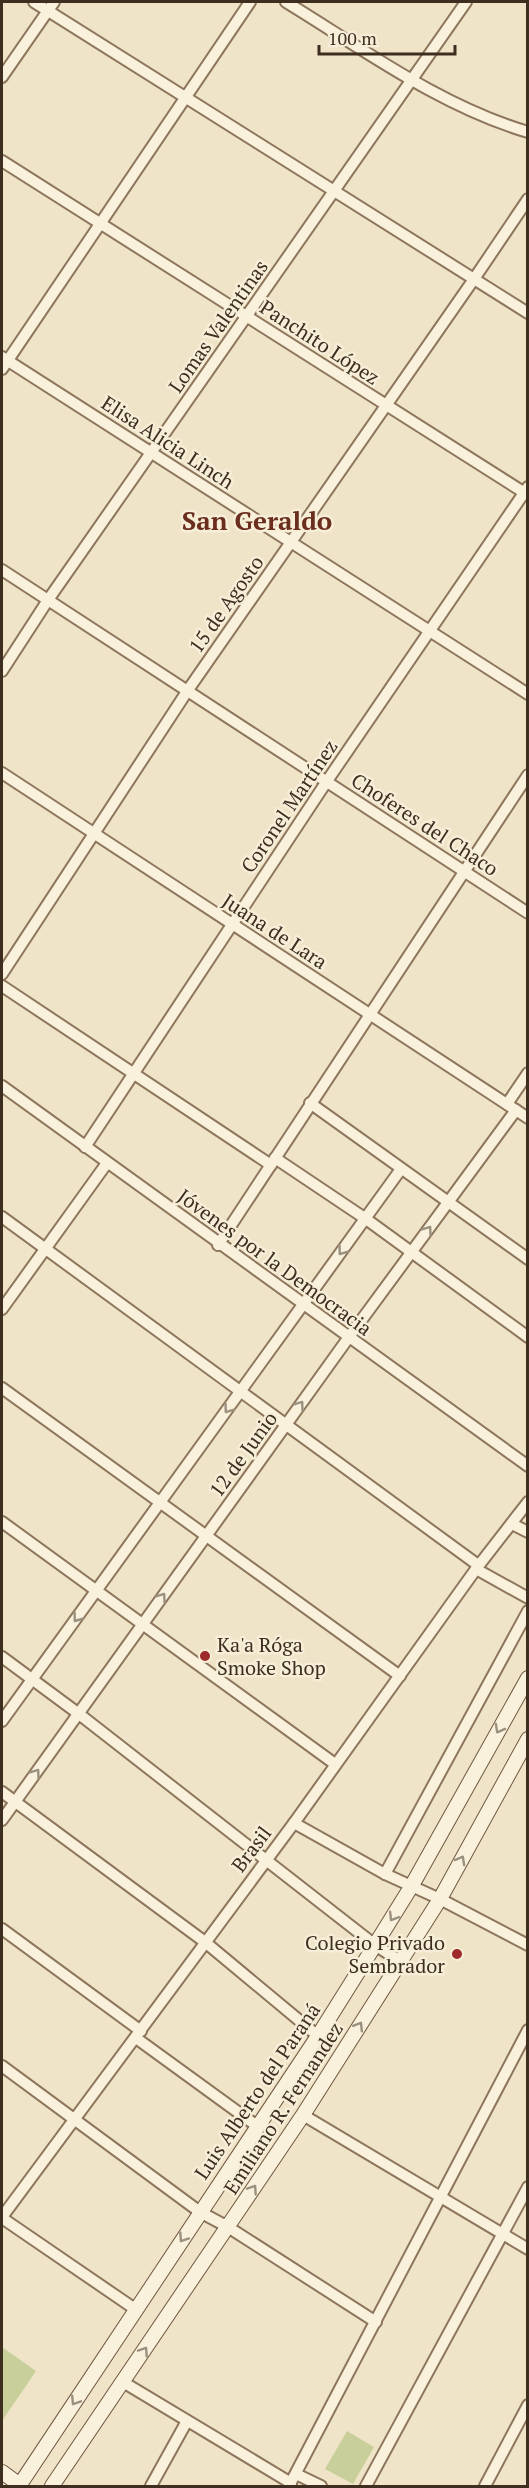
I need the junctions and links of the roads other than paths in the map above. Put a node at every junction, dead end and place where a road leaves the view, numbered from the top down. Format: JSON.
{"nodes":[{"id":1,"x":34,"y":2,"type":"edge"},
{"id":2,"x":250,"y":2,"type":"edge"},
{"id":3,"x":286,"y":2,"type":"edge"},
{"id":4,"x":466,"y":2,"type":"edge"},
{"id":5,"x":51,"y":6,"type":"edge"},
{"id":6,"x":2,"y":77,"type":"edge"},
{"id":7,"x":412,"y":79,"type":"junction"},
{"id":8,"x":186,"y":96,"type":"junction"},
{"id":9,"x":528,"y":132,"type":"edge"},
{"id":10,"x":2,"y":161,"type":"edge"},
{"id":11,"x":334,"y":191,"type":"junction"},
{"id":12,"x":528,"y":199,"type":"edge"},
{"id":13,"x":100,"y":223,"type":"junction"},
{"id":14,"x":474,"y":279,"type":"junction"},
{"id":15,"x":528,"y":313,"type":"edge"},
{"id":16,"x":247,"y":316,"type":"junction"},
{"id":17,"x":3,"y":362,"type":"edge"},
{"id":18,"x":386,"y":406,"type":"junction"},
{"id":19,"x":152,"y":453,"type":"junction"},
{"id":20,"x":526,"y":492,"type":"edge"},
{"id":21,"x":291,"y":542,"type":"junction"},
{"id":22,"x":2,"y":570,"type":"edge"},
{"id":23,"x":48,"y":600,"type":"junction"},
{"id":24,"x":429,"y":631,"type":"junction"},
{"id":25,"x":2,"y":671,"type":"edge"},
{"id":26,"x":188,"y":690,"type":"junction"},
{"id":27,"x":528,"y":694,"type":"edge"},
{"id":28,"x":2,"y":773,"type":"edge"},
{"id":29,"x":528,"y":776,"type":"edge"},
{"id":30,"x":327,"y":781,"type":"junction"},
{"id":31,"x":94,"y":833,"type":"junction"},
{"id":32,"x":464,"y":871,"type":"junction"},
{"id":33,"x":528,"y":913,"type":"edge"},
{"id":34,"x":231,"y":924,"type":"junction"},
{"id":35,"x":2,"y":974,"type":"edge"},
{"id":36,"x":2,"y":986,"type":"edge"},
{"id":37,"x":369,"y":1015,"type":"junction"},
{"id":38,"x":528,"y":1073,"type":"edge"},
{"id":39,"x":132,"y":1074,"type":"junction"},
{"id":40,"x":2,"y":1086,"type":"edge"},
{"id":41,"x":310,"y":1103,"type":"junction"},
{"id":42,"x":511,"y":1107,"type":"junction"},
{"id":43,"x":528,"y":1118,"type":"edge"},
{"id":44,"x":85,"y":1148,"type":"junction"},
{"id":45,"x":273,"y":1162,"type":"junction"},
{"id":46,"x":107,"y":1163,"type":"junction"},
{"id":47,"x":401,"y":1169,"type":"junction"},
{"id":48,"x":448,"y":1203,"type":"junction"},
{"id":49,"x":2,"y":1217,"type":"edge"},
{"id":50,"x":366,"y":1218,"type":"junction"},
{"id":51,"x":218,"y":1245,"type":"junction"},
{"id":52,"x":45,"y":1249,"type":"junction"},
{"id":53,"x":412,"y":1252,"type":"junction"},
{"id":54,"x":528,"y":1259,"type":"edge"},
{"id":55,"x":303,"y":1305,"type":"junction"},
{"id":56,"x":2,"y":1309,"type":"edge"},
{"id":57,"x":349,"y":1337,"type":"junction"},
{"id":58,"x":528,"y":1337,"type":"edge"},
{"id":59,"x":2,"y":1388,"type":"edge"},
{"id":60,"x":241,"y":1391,"type":"junction"},
{"id":61,"x":287,"y":1424,"type":"junction"},
{"id":62,"x":528,"y":1466,"type":"edge"},
{"id":63,"x":528,"y":1502,"type":"edge"},
{"id":64,"x":161,"y":1503,"type":"junction"},
{"id":65,"x":2,"y":1522,"type":"edge"},
{"id":66,"x":512,"y":1524,"type":"junction"},
{"id":67,"x":528,"y":1532,"type":"edge"},
{"id":68,"x":206,"y":1535,"type":"junction"},
{"id":69,"x":477,"y":1567,"type":"junction"},
{"id":70,"x":96,"y":1593,"type":"junction"},
{"id":71,"x":528,"y":1598,"type":"edge"},
{"id":72,"x":528,"y":1611,"type":"edge"},
{"id":73,"x":142,"y":1626,"type":"junction"},
{"id":74,"x":2,"y":1657,"type":"edge"},
{"id":75,"x":400,"y":1676,"type":"junction"},
{"id":76,"x":528,"y":1678,"type":"edge"},
{"id":77,"x":32,"y":1679,"type":"junction"},
{"id":78,"x":79,"y":1714,"type":"junction"},
{"id":79,"x":2,"y":1721,"type":"edge"},
{"id":80,"x":528,"y":1739,"type":"edge"},
{"id":81,"x":335,"y":1764,"type":"junction"},
{"id":82,"x":2,"y":1792,"type":"edge"},
{"id":83,"x":15,"y":1802,"type":"junction"},
{"id":84,"x":2,"y":1820,"type":"edge"},
{"id":85,"x":294,"y":1823,"type":"junction"},
{"id":86,"x":267,"y":1858,"type":"junction"},
{"id":87,"x":385,"y":1874,"type":"junction"},
{"id":88,"x":411,"y":1887,"type":"junction"},
{"id":89,"x":440,"y":1899,"type":"junction"},
{"id":90,"x":2,"y":1929,"type":"edge"},
{"id":91,"x":205,"y":1942,"type":"junction"},
{"id":92,"x":375,"y":1945,"type":"junction"},
{"id":93,"x":528,"y":1945,"type":"edge"},
{"id":94,"x":400,"y":1961,"type":"junction"},
{"id":95,"x":528,"y":2030,"type":"edge"},
{"id":96,"x":139,"y":2034,"type":"junction"},
{"id":97,"x":318,"y":2036,"type":"junction"},
{"id":98,"x":2,"y":2066,"type":"edge"},
{"id":99,"x":303,"y":2115,"type":"junction"},
{"id":100,"x":74,"y":2121,"type":"junction"},
{"id":101,"x":257,"y":2127,"type":"junction"},
{"id":102,"x":528,"y":2187,"type":"edge"},
{"id":103,"x":441,"y":2197,"type":"junction"},
{"id":104,"x":6,"y":2202,"type":"edge"},
{"id":105,"x":200,"y":2212,"type":"junction"},
{"id":106,"x":2,"y":2218,"type":"edge"},
{"id":107,"x":228,"y":2227,"type":"junction"},
{"id":108,"x":502,"y":2234,"type":"junction"},
{"id":109,"x":528,"y":2249,"type":"edge"},
{"id":110,"x":135,"y":2309,"type":"junction"},
{"id":111,"x":376,"y":2322,"type":"junction"},
{"id":112,"x":123,"y":2382,"type":"junction"},
{"id":113,"x":528,"y":2405,"type":"edge"},
{"id":114,"x":187,"y":2421,"type":"junction"},
{"id":115,"x":2,"y":2472,"type":"edge"},
{"id":116,"x":292,"y":2481,"type":"edge"},
{"id":117,"x":20,"y":2486,"type":"edge"},
{"id":118,"x":52,"y":2487,"type":"edge"},
{"id":119,"x":151,"y":2487,"type":"edge"},
{"id":120,"x":321,"y":2487,"type":"edge"},
{"id":121,"x":366,"y":2487,"type":"edge"},
{"id":122,"x":485,"y":2487,"type":"edge"}],
"edges":[{"from":1,"to":5,"type":"street"},
{"from":2,"to":8,"type":"street"},
{"from":3,"to":7,"type":"street"},
{"from":4,"to":7,"type":"street","name":"Lomas Valentinas"},
{"from":5,"to":6,"type":"street"},
{"from":5,"to":8,"type":"street"},
{"from":7,"to":9,"type":"street"},
{"from":7,"to":11,"type":"street","name":"Lomas Valentinas"},
{"from":8,"to":11,"type":"street"},
{"from":8,"to":13,"type":"street"},
{"from":10,"to":13,"type":"street","name":"Panchito López"},
{"from":11,"to":14,"type":"street"},
{"from":11,"to":16,"type":"street","name":"Lomas Valentinas"},
{"from":12,"to":14,"type":"street","name":"15 de Agosto"},
{"from":13,"to":16,"type":"street","name":"Panchito López"},
{"from":13,"to":17,"type":"street"},
{"from":14,"to":15,"type":"street"},
{"from":14,"to":18,"type":"street","name":"15 de Agosto"},
{"from":16,"to":18,"type":"street","name":"Panchito López"},
{"from":16,"to":19,"type":"street","name":"Lomas Valentinas"},
{"from":17,"to":19,"type":"street","name":"Elisa Alicia Linch"},
{"from":18,"to":20,"type":"street","name":"Panchito López"},
{"from":18,"to":21,"type":"street","name":"15 de Agosto"},
{"from":19,"to":21,"type":"street","name":"Elisa Alicia Linch"},
{"from":19,"to":23,"type":"street","name":"Lomas Valentinas"},
{"from":20,"to":24,"type":"street","name":"Coronel Martínez"},
{"from":21,"to":24,"type":"street","name":"Elisa Alicia Linch"},
{"from":21,"to":26,"type":"street","name":"15 de Agosto"},
{"from":22,"to":23,"type":"street","name":"Choferes del Chaco"},
{"from":23,"to":25,"type":"street","name":"Lomas Valentinas"},
{"from":23,"to":26,"type":"street","name":"Choferes del Chaco"},
{"from":24,"to":27,"type":"street","name":"Elisa Alicia Linch"},
{"from":24,"to":30,"type":"street","name":"Coronel Martínez"},
{"from":26,"to":30,"type":"street","name":"Choferes del Chaco"},
{"from":26,"to":31,"type":"street","name":"15 de Agosto"},
{"from":28,"to":31,"type":"street","name":"Juana de Lara"},
{"from":29,"to":32,"type":"street"},
{"from":30,"to":32,"type":"street","name":"Choferes del Chaco"},
{"from":30,"to":34,"type":"street","name":"Coronel Martínez"},
{"from":31,"to":34,"type":"street","name":"Juana de Lara"},
{"from":31,"to":35,"type":"street","name":"15 de Agosto"},
{"from":32,"to":33,"type":"street","name":"Choferes del Chaco"},
{"from":32,"to":37,"type":"street"},
{"from":34,"to":37,"type":"street","name":"Juana de Lara"},
{"from":34,"to":39,"type":"street","name":"Coronel Martínez"},
{"from":36,"to":39,"type":"street"},
{"from":37,"to":41,"type":"street"},
{"from":37,"to":42,"type":"street","name":"Juana de Lara"},
{"from":38,"to":42,"type":"street","name":"12 de Junio"},
{"from":39,"to":44,"type":"street","name":"Coronel Martínez"},
{"from":39,"to":45,"type":"street"},
{"from":40,"to":44,"type":"street","name":"Jóvenes por la Democracia"},
{"from":41,"to":45,"type":"street"},
{"from":41,"to":47,"type":"street"},
{"from":42,"to":43,"type":"street","name":"Juana de Lara"},
{"from":42,"to":48,"type":"street","name":"12 de Junio"},
{"from":44,"to":46,"type":"street","name":"Jóvenes por la Democracia"},
{"from":45,"to":50,"type":"street"},
{"from":45,"to":51,"type":"street"},
{"from":46,"to":51,"type":"street","name":"Jóvenes por la Democracia"},
{"from":46,"to":52,"type":"street"},
{"from":47,"to":48,"type":"street"},
{"from":47,"to":50,"type":"street","name":"12 de Junio"},
{"from":53,"to":48,"type":"street","name":"12 de Junio","one_way":true},
{"from":48,"to":54,"type":"street"},
{"from":49,"to":52,"type":"street"},
{"from":50,"to":53,"type":"street"},
{"from":50,"to":55,"type":"street","name":"12 de Junio","one_way":true},
{"from":51,"to":55,"type":"street","name":"Jóvenes por la Democracia"},
{"from":52,"to":56,"type":"street"},
{"from":52,"to":60,"type":"street"},
{"from":53,"to":57,"type":"street","name":"12 de Junio"},
{"from":53,"to":58,"type":"street"},
{"from":55,"to":57,"type":"street","name":"Jóvenes por la Democracia"},
{"from":55,"to":60,"type":"street","name":"12 de Junio"},
{"from":61,"to":57,"type":"street","name":"12 de Junio","one_way":true},
{"from":57,"to":62,"type":"street","name":"Jóvenes por la Democracia"},
{"from":59,"to":64,"type":"street"},
{"from":60,"to":61,"type":"street"},
{"from":60,"to":64,"type":"street","name":"12 de Junio","one_way":true},
{"from":61,"to":68,"type":"street","name":"12 de Junio"},
{"from":61,"to":69,"type":"street"},
{"from":63,"to":66,"type":"street","name":"Brasil"},
{"from":64,"to":68,"type":"street"},
{"from":64,"to":70,"type":"street","name":"12 de Junio"},
{"from":65,"to":70,"type":"street"},
{"from":66,"to":67,"type":"street"},
{"from":66,"to":69,"type":"street","name":"Brasil"},
{"from":73,"to":68,"type":"street","name":"12 de Junio","one_way":true},
{"from":68,"to":75,"type":"street"},
{"from":69,"to":71,"type":"street"},
{"from":69,"to":75,"type":"street","name":"Brasil"},
{"from":70,"to":73,"type":"street"},
{"from":70,"to":77,"type":"street","name":"12 de Junio","one_way":true},
{"from":72,"to":87,"type":"street"},
{"from":73,"to":78,"type":"street","name":"12 de Junio"},
{"from":73,"to":81,"type":"street"},
{"from":74,"to":77,"type":"street"},
{"from":75,"to":81,"type":"street","name":"Brasil"},
{"from":76,"to":88,"type":"main road","name":"Luis Alberto del Paraná","one_way":true},
{"from":77,"to":78,"type":"street"},
{"from":77,"to":79,"type":"street","name":"12 de Junio"},
{"from":83,"to":78,"type":"street","name":"12 de Junio","one_way":true},
{"from":78,"to":86,"type":"street"},
{"from":89,"to":80,"type":"main road","name":"Emiliano R. Fernandez","one_way":true},
{"from":81,"to":85,"type":"street","name":"Brasil"},
{"from":82,"to":83,"type":"street"},
{"from":83,"to":84,"type":"street","name":"12 de Junio"},
{"from":83,"to":91,"type":"street"},
{"from":85,"to":86,"type":"street","name":"Brasil"},
{"from":85,"to":87,"type":"street"},
{"from":86,"to":91,"type":"street","name":"Brasil"},
{"from":86,"to":92,"type":"street"},
{"from":87,"to":88,"type":"street"},
{"from":88,"to":89,"type":"street"},
{"from":88,"to":92,"type":"main road","name":"Luis Alberto del Paraná","one_way":true},
{"from":89,"to":93,"type":"street"},
{"from":89,"to":94,"type":"main road","name":"Emiliano R. Fernandez"},
{"from":90,"to":96,"type":"street"},
{"from":91,"to":96,"type":"street","name":"Brasil"},
{"from":91,"to":97,"type":"street"},
{"from":92,"to":94,"type":"street"},
{"from":92,"to":97,"type":"main road","name":"Luis Alberto del Paraná"},
{"from":99,"to":94,"type":"main road","name":"Emiliano R. Fernandez","one_way":true},
{"from":95,"to":103,"type":"street"},
{"from":96,"to":100,"type":"street","name":"Brasil"},
{"from":96,"to":101,"type":"street"},
{"from":97,"to":101,"type":"main road","name":"Luis Alberto del Paraná"},
{"from":98,"to":100,"type":"street"},
{"from":99,"to":103,"type":"street"},
{"from":107,"to":99,"type":"main road","name":"Emiliano R. Fernandez","one_way":true},
{"from":100,"to":104,"type":"street","name":"Brasil"},
{"from":100,"to":105,"type":"street"},
{"from":101,"to":105,"type":"main road","name":"Luis Alberto del Paraná"},
{"from":102,"to":108,"type":"street"},
{"from":103,"to":108,"type":"street"},
{"from":103,"to":111,"type":"street"},
{"from":104,"to":106,"type":"street","name":"Brasil"},
{"from":105,"to":107,"type":"street"},
{"from":105,"to":110,"type":"main road","name":"Luis Alberto del Paraná","one_way":true},
{"from":106,"to":110,"type":"street"},
{"from":107,"to":111,"type":"street"},
{"from":112,"to":107,"type":"main road","name":"Emiliano R. Fernandez","one_way":true},
{"from":108,"to":109,"type":"street"},
{"from":108,"to":121,"type":"street"},
{"from":110,"to":117,"type":"main road","name":"Luis Alberto del Paraná","one_way":true},
{"from":111,"to":116,"type":"street"},
{"from":112,"to":114,"type":"street"},
{"from":112,"to":118,"type":"main road","name":"Emiliano R. Fernandez"},
{"from":113,"to":122,"type":"street"},
{"from":114,"to":116,"type":"street"},
{"from":114,"to":119,"type":"street"},
{"from":115,"to":117,"type":"main road"},
{"from":116,"to":120,"type":"street"}]}
